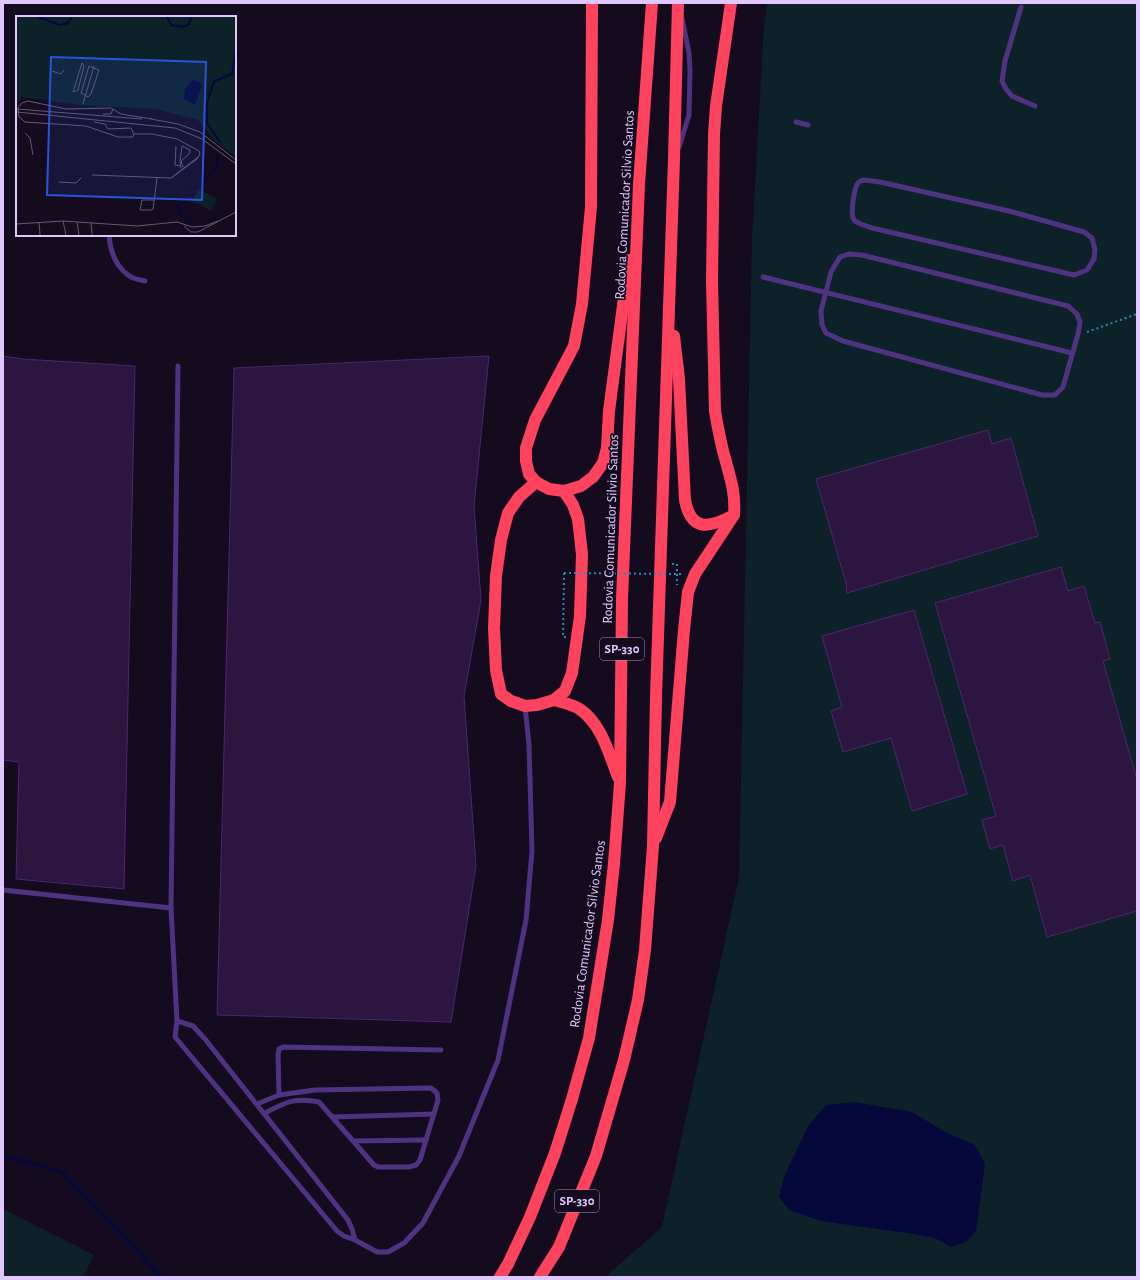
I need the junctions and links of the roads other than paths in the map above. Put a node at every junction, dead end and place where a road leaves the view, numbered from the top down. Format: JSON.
{"nodes":[{"id":1,"x":592,"y":3,"type":"edge"},
{"id":2,"x":652,"y":3,"type":"edge"},
{"id":3,"x":678,"y":3,"type":"edge"},
{"id":4,"x":731,"y":3,"type":"edge"},
{"id":5,"x":1021,"y":7,"type":"dead end"},
{"id":6,"x":1035,"y":106,"type":"dead end"},
{"id":7,"x":796,"y":122,"type":"dead end"},
{"id":8,"x":808,"y":125,"type":"dead end"},
{"id":9,"x":639,"y":184,"type":"junction"},
{"id":10,"x":1009,"y":211,"type":"joint"},
{"id":11,"x":109,"y":236,"type":"edge"},
{"id":12,"x":763,"y":276,"type":"dead end"},
{"id":13,"x":145,"y":281,"type":"dead end"},
{"id":14,"x":826,"y":293,"type":"junction"},
{"id":15,"x":670,"y":304,"type":"junction"},
{"id":16,"x":1072,"y":353,"type":"junction"},
{"id":17,"x":178,"y":366,"type":"dead end"},
{"id":18,"x":536,"y":482,"type":"junction"},
{"id":19,"x":564,"y":491,"type":"junction"},
{"id":20,"x":734,"y":515,"type":"junction"},
{"id":21,"x":554,"y":700,"type":"junction"},
{"id":22,"x":525,"y":706,"type":"junction"},
{"id":23,"x":620,"y":783,"type":"junction"},
{"id":24,"x":652,"y":846,"type":"junction"},
{"id":25,"x":3,"y":890,"type":"edge"},
{"id":26,"x":171,"y":908,"type":"junction"},
{"id":27,"x":177,"y":1021,"type":"junction"},
{"id":28,"x":441,"y":1050,"type":"dead end"},
{"id":29,"x":279,"y":1095,"type":"junction"},
{"id":30,"x":257,"y":1104,"type":"junction"},
{"id":31,"x":265,"y":1113,"type":"junction"},
{"id":32,"x":434,"y":1114,"type":"junction"},
{"id":33,"x":333,"y":1117,"type":"junction"},
{"id":34,"x":426,"y":1140,"type":"junction"},
{"id":35,"x":353,"y":1141,"type":"junction"},
{"id":36,"x":355,"y":1240,"type":"junction"},
{"id":37,"x":500,"y":1277,"type":"edge"},
{"id":38,"x":540,"y":1277,"type":"edge"}],
"edges":[{"from":1,"to":18,"type":"highway"},
{"from":2,"to":9,"type":"highway","name":"Rodovia Comunicador Silvio Santos","number":"SP-330"},
{"from":3,"to":15,"type":"highway","number":"SP-330"},
{"from":4,"to":20,"type":"highway"},
{"from":5,"to":6,"type":"lane"},
{"from":7,"to":8,"type":"lane"},
{"from":9,"to":19,"type":"highway"},
{"from":9,"to":23,"type":"highway","name":"Rodovia Comunicador Silvio Santos","number":"SP-330"},
{"from":10,"to":10,"type":"lane"},
{"from":11,"to":13,"type":"lane"},
{"from":12,"to":14,"type":"lane"},
{"from":14,"to":16,"type":"lane"},
{"from":14,"to":16,"type":"lane"},
{"from":14,"to":16,"type":"lane"},
{"from":15,"to":20,"type":"highway"},
{"from":15,"to":24,"type":"highway","number":"SP-330"},
{"from":17,"to":26,"type":"lane"},
{"from":18,"to":19,"type":"highway"},
{"from":18,"to":22,"type":"highway"},
{"from":19,"to":21,"type":"highway"},
{"from":20,"to":24,"type":"highway"},
{"from":21,"to":22,"type":"highway"},
{"from":21,"to":23,"type":"highway"},
{"from":22,"to":36,"type":"lane"},
{"from":23,"to":37,"type":"highway","name":"Rodovia Comunicador Silvio Santos","number":"SP-330"},
{"from":24,"to":38,"type":"highway","number":"SP-330"},
{"from":25,"to":26,"type":"lane"},
{"from":26,"to":27,"type":"lane"},
{"from":27,"to":30,"type":"lane"},
{"from":27,"to":36,"type":"lane"},
{"from":28,"to":29,"type":"lane"},
{"from":29,"to":30,"type":"lane"},
{"from":29,"to":32,"type":"lane"},
{"from":30,"to":31,"type":"lane"},
{"from":31,"to":33,"type":"lane"},
{"from":31,"to":36,"type":"lane"},
{"from":32,"to":33,"type":"lane"},
{"from":32,"to":34,"type":"lane"},
{"from":33,"to":35,"type":"lane"},
{"from":34,"to":35,"type":"lane"},
{"from":34,"to":35,"type":"lane"}]}
